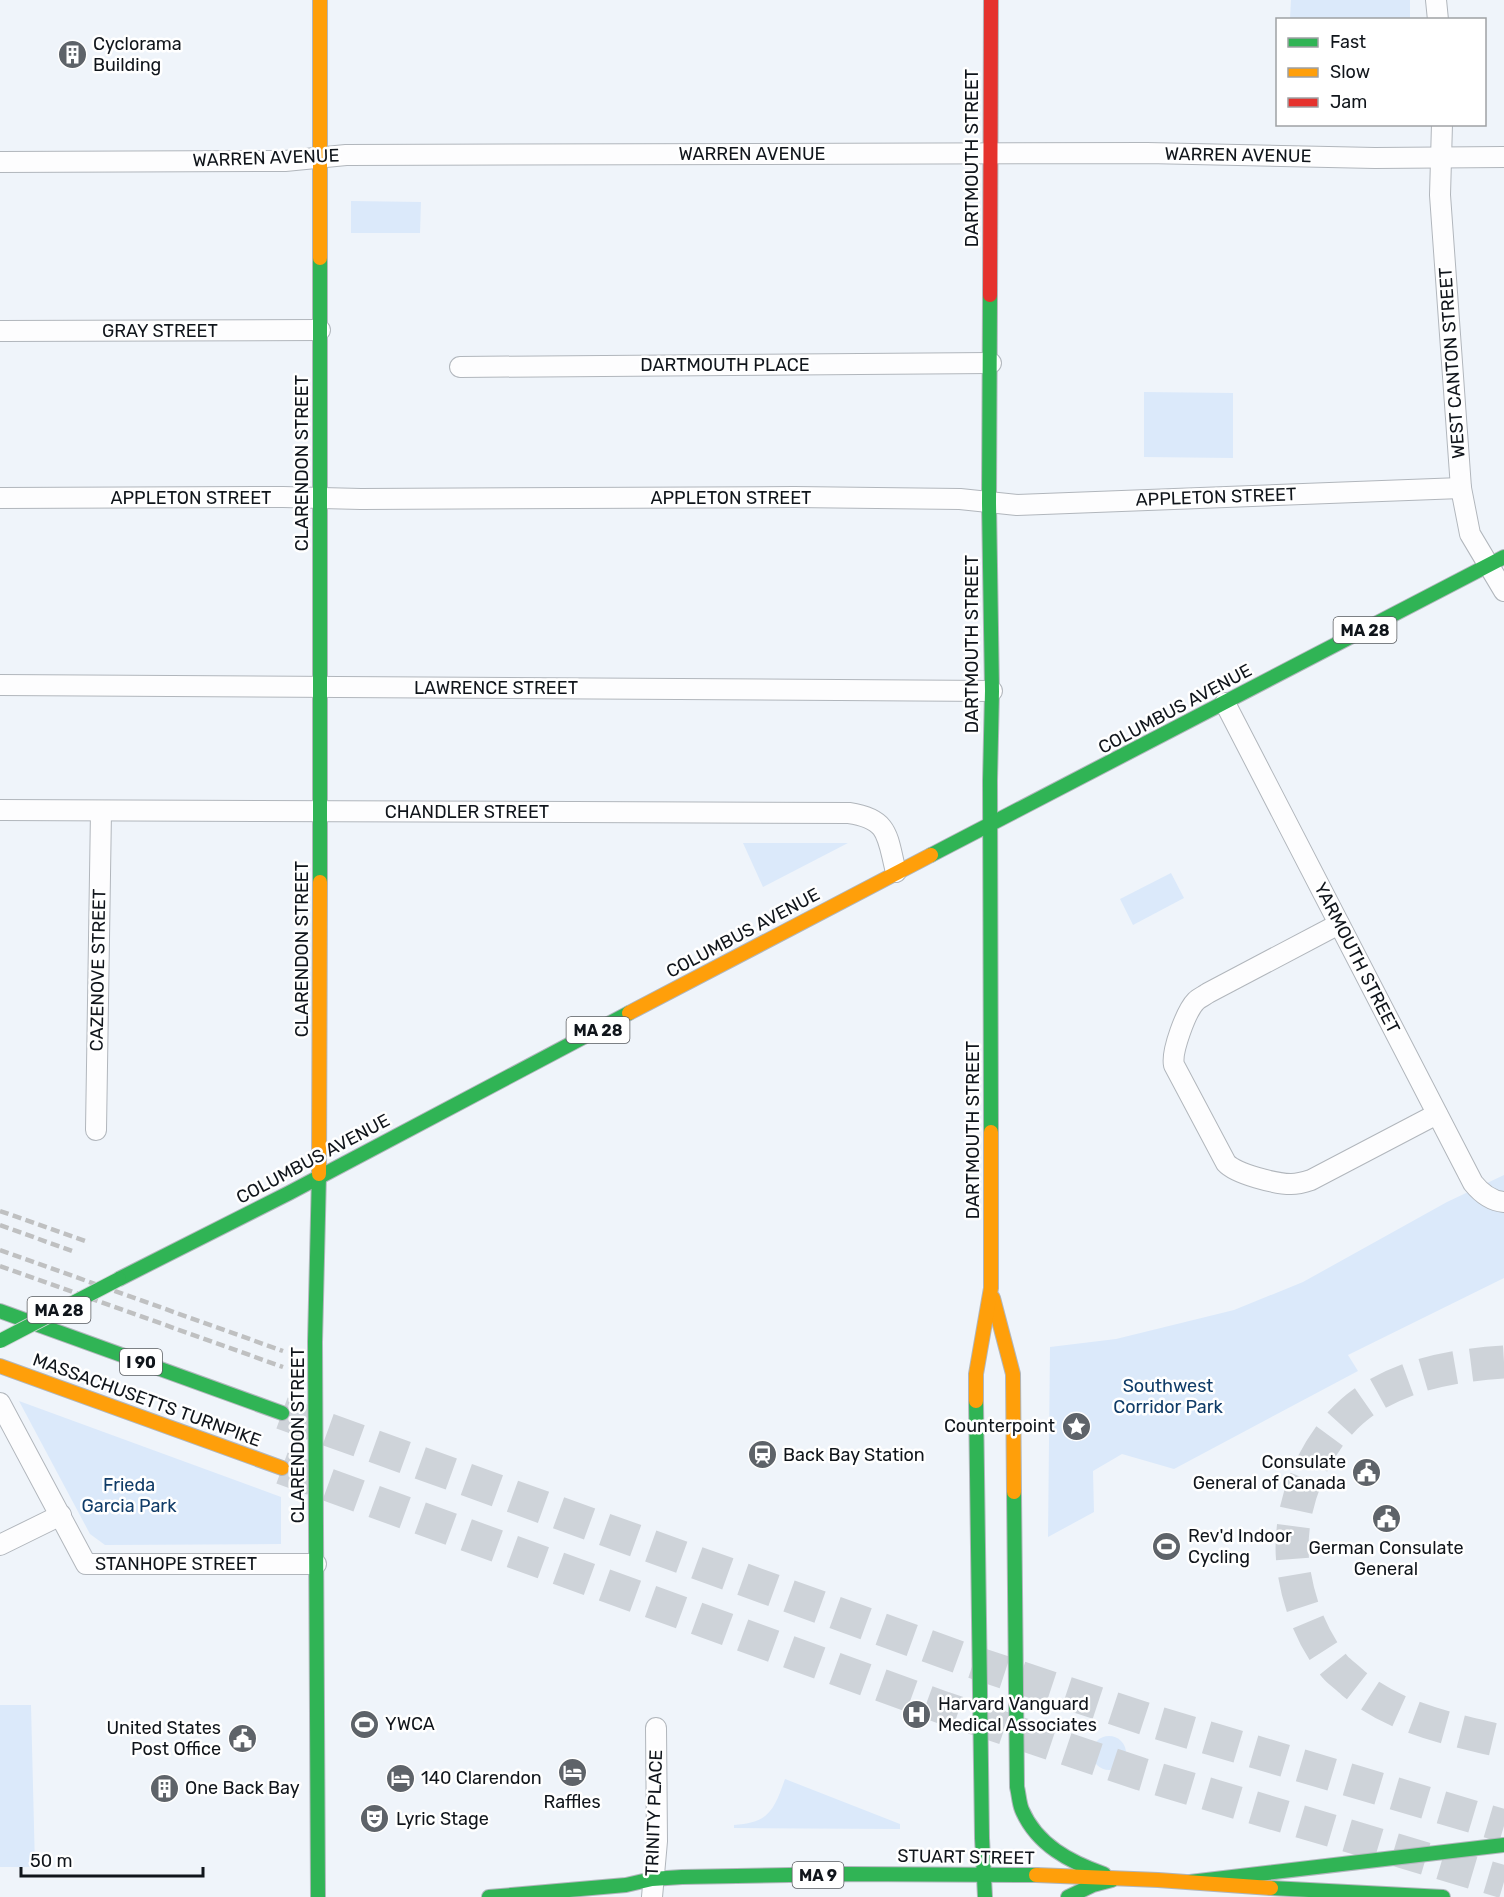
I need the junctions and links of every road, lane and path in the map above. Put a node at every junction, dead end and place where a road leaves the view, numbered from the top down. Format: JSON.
{"nodes":[{"id":1,"x":320,"y":0,"type":"edge"},
{"id":2,"x":991,"y":0,"type":"edge"},
{"id":3,"x":1436,"y":0,"type":"edge"},
{"id":4,"x":1438,"y":18,"type":"edge"},
{"id":5,"x":1442,"y":126,"type":"edge"},
{"id":6,"x":990,"y":154,"type":"junction"},
{"id":7,"x":1440,"y":157,"type":"junction"},
{"id":8,"x":1504,"y":157,"type":"edge"},
{"id":9,"x":320,"y":158,"type":"junction"},
{"id":10,"x":0,"y":162,"type":"edge"},
{"id":11,"x":320,"y":330,"type":"junction"},
{"id":12,"x":0,"y":331,"type":"edge"},
{"id":13,"x":991,"y":363,"type":"junction"},
{"id":14,"x":460,"y":367,"type":"dead end"},
{"id":15,"x":1461,"y":488,"type":"junction"},
{"id":16,"x":0,"y":498,"type":"edge"},
{"id":17,"x":319,"y":498,"type":"junction"},
{"id":18,"x":989,"y":503,"type":"junction"},
{"id":19,"x":1497,"y":561,"type":"edge"},
{"id":20,"x":1504,"y":591,"type":"edge"},
{"id":21,"x":0,"y":684,"type":"edge"},
{"id":22,"x":320,"y":687,"type":"junction"},
{"id":23,"x":992,"y":691,"type":"junction"},
{"id":24,"x":1225,"y":703,"type":"junction"},
{"id":25,"x":0,"y":810,"type":"edge"},
{"id":26,"x":101,"y":811,"type":"junction"},
{"id":27,"x":319,"y":811,"type":"junction"},
{"id":28,"x":991,"y":825,"type":"junction"},
{"id":29,"x":896,"y":872,"type":"junction"},
{"id":30,"x":1339,"y":924,"type":"junction"},
{"id":31,"x":1437,"y":1114,"type":"junction"},
{"id":32,"x":96,"y":1130,"type":"dead end"},
{"id":33,"x":320,"y":1176,"type":"junction"},
{"id":34,"x":1502,"y":1202,"type":"edge"},
{"id":35,"x":990,"y":1288,"type":"junction"},
{"id":36,"x":0,"y":1311,"type":"edge"},
{"id":37,"x":0,"y":1341,"type":"edge"},
{"id":38,"x":0,"y":1366,"type":"edge"},
{"id":39,"x":0,"y":1403,"type":"edge"},
{"id":40,"x":282,"y":1413,"type":"tunnel mouth"},
{"id":41,"x":282,"y":1468,"type":"tunnel mouth"},
{"id":42,"x":61,"y":1515,"type":"junction"},
{"id":43,"x":0,"y":1545,"type":"edge"},
{"id":44,"x":316,"y":1564,"type":"junction"},
{"id":45,"x":656,"y":1728,"type":"dead end"},
{"id":46,"x":1504,"y":1845,"type":"edge"},
{"id":47,"x":983,"y":1874,"type":"junction"},
{"id":48,"x":1119,"y":1878,"type":"junction"},
{"id":49,"x":1190,"y":1882,"type":"junction"},
{"id":50,"x":652,"y":1888,"type":"edge"},
{"id":51,"x":318,"y":1897,"type":"edge"},
{"id":52,"x":489,"y":1897,"type":"edge"},
{"id":53,"x":985,"y":1897,"type":"edge"},
{"id":54,"x":1068,"y":1897,"type":"edge"},
{"id":55,"x":1443,"y":1897,"type":"edge"}],
"edges":[{"from":1,"to":9,"type":"main road","name":"CLARENDON STREET"},
{"from":2,"to":6,"type":"main road","name":"DARTMOUTH STREET"},
{"from":3,"to":4,"type":"street"},
{"from":5,"to":7,"type":"street","name":"WEST CANTON STREET"},
{"from":6,"to":7,"type":"street","name":"WARREN AVENUE"},
{"from":6,"to":9,"type":"street","name":"WARREN AVENUE"},
{"from":6,"to":13,"type":"main road","name":"DARTMOUTH STREET"},
{"from":7,"to":8,"type":"street","name":"WARREN AVENUE"},
{"from":7,"to":15,"type":"street","name":"WEST CANTON STREET"},
{"from":9,"to":10,"type":"street","name":"WARREN AVENUE"},
{"from":9,"to":11,"type":"main road","name":"CLARENDON STREET"},
{"from":11,"to":12,"type":"street","name":"GRAY STREET"},
{"from":11,"to":17,"type":"main road","name":"CLARENDON STREET"},
{"from":13,"to":14,"type":"street","name":"DARTMOUTH PLACE"},
{"from":13,"to":18,"type":"main road","name":"DARTMOUTH STREET"},
{"from":15,"to":18,"type":"street","name":"APPLETON STREET"},
{"from":15,"to":19,"type":"street","name":"WEST CANTON STREET"},
{"from":16,"to":17,"type":"street","name":"APPLETON STREET"},
{"from":17,"to":18,"type":"street","name":"APPLETON STREET"},
{"from":17,"to":22,"type":"main road","name":"CLARENDON STREET"},
{"from":18,"to":23,"type":"main road","name":"DARTMOUTH STREET"},
{"from":19,"to":20,"type":"street","name":"WEST CANTON STREET"},
{"from":19,"to":24,"type":"main road","name":"COLUMBUS AVENUE","number":"MA 28"},
{"from":21,"to":22,"type":"street","name":"LAWRENCE STREET"},
{"from":22,"to":23,"type":"street","name":"LAWRENCE STREET"},
{"from":22,"to":27,"type":"main road","name":"CLARENDON STREET"},
{"from":23,"to":28,"type":"main road","name":"DARTMOUTH STREET"},
{"from":24,"to":28,"type":"main road","name":"COLUMBUS AVENUE","number":"MA 28"},
{"from":24,"to":30,"type":"street","name":"YARMOUTH STREET"},
{"from":25,"to":26,"type":"street","name":"CHANDLER STREET"},
{"from":26,"to":27,"type":"street","name":"CHANDLER STREET"},
{"from":26,"to":32,"type":"street","name":"CAZENOVE STREET"},
{"from":27,"to":29,"type":"street","name":"CHANDLER STREET"},
{"from":27,"to":33,"type":"main road","name":"CLARENDON STREET"},
{"from":28,"to":29,"type":"main road","name":"COLUMBUS AVENUE","number":"MA 28"},
{"from":28,"to":35,"type":"main road","name":"DARTMOUTH STREET"},
{"from":29,"to":33,"type":"main road","name":"COLUMBUS AVENUE","number":"MA 28"},
{"from":30,"to":31,"type":"street","name":"YARMOUTH STREET"},
{"from":30,"to":31,"type":"street"},
{"from":31,"to":34,"type":"street","name":"YARMOUTH STREET"},
{"from":33,"to":37,"type":"main road","name":"COLUMBUS AVENUE","number":"MA 28","bridge":true},
{"from":33,"to":44,"type":"main road","name":"CLARENDON STREET"},
{"from":35,"to":47,"type":"main road","name":"DARTMOUTH STREET"},
{"from":35,"to":48,"type":"main road","name":"DARTMOUTH STREET"},
{"from":36,"to":40,"type":"main road","name":"MASSACHUSETTS TURNPIKE","number":"I 90"},
{"from":38,"to":41,"type":"main road","name":"MASSACHUSETTS TURNPIKE"},
{"from":39,"to":42,"type":"street"},
{"from":42,"to":43,"type":"street"},
{"from":42,"to":44,"type":"street","name":"STANHOPE STREET"},
{"from":44,"to":51,"type":"main road","name":"CLARENDON STREET"},
{"from":45,"to":50,"type":"street","name":"TRINITY PLACE"},
{"from":46,"to":49,"type":"main road"},
{"from":47,"to":48,"type":"main road","name":"STUART STREET","number":"MA 9"},
{"from":47,"to":50,"type":"main road","name":"STUART STREET","number":"MA 9"},
{"from":47,"to":53,"type":"main road","name":"DARTMOUTH STREET"},
{"from":48,"to":49,"type":"main road","name":"STUART STREET","number":"MA 9"},
{"from":48,"to":54,"type":"main road"},
{"from":49,"to":55,"type":"main road","name":"STUART STREET","number":"MA 9"},
{"from":50,"to":52,"type":"main road","name":"STUART STREET","number":"MA 9"}]}
